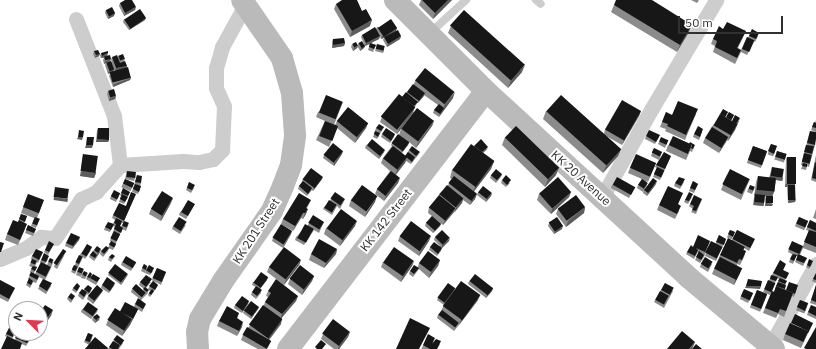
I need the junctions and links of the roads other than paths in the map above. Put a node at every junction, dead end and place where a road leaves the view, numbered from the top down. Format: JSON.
{"nodes":[{"id":1,"x":395,"y":0,"type":"edge"},
{"id":2,"x":466,"y":0,"type":"edge"},
{"id":3,"x":716,"y":0,"type":"edge"},
{"id":4,"x":243,"y":2,"type":"edge"},
{"id":5,"x":76,"y":19,"type":"dead end"},
{"id":6,"x":428,"y":35,"type":"junction"},
{"id":7,"x":486,"y":91,"type":"junction"},
{"id":8,"x":120,"y":165,"type":"junction"},
{"id":9,"x":602,"y":197,"type":"junction"},
{"id":10,"x":0,"y":259,"type":"edge"},
{"id":11,"x":816,"y":264,"type":"edge"},
{"id":12,"x":772,"y":347,"type":"edge"},
{"id":13,"x":198,"y":349,"type":"edge"},
{"id":14,"x":288,"y":349,"type":"edge"}],
"edges":[{"from":1,"to":6,"type":"main road","name":"KK 20 Avenue"},
{"from":2,"to":6,"type":"lane"},
{"from":3,"to":9,"type":"street"},
{"from":4,"to":8,"type":"street"},
{"from":4,"to":13,"type":"main road","name":"KK 201 Street"},
{"from":5,"to":8,"type":"street"},
{"from":6,"to":7,"type":"main road","name":"KK 20 Avenue"},
{"from":7,"to":9,"type":"main road","name":"KK 20 Avenue"},
{"from":7,"to":14,"type":"main road","name":"KK 142 Street"},
{"from":8,"to":10,"type":"street"},
{"from":9,"to":12,"type":"main road","name":"KK 20 Avenue"},
{"from":11,"to":12,"type":"street"}]}
